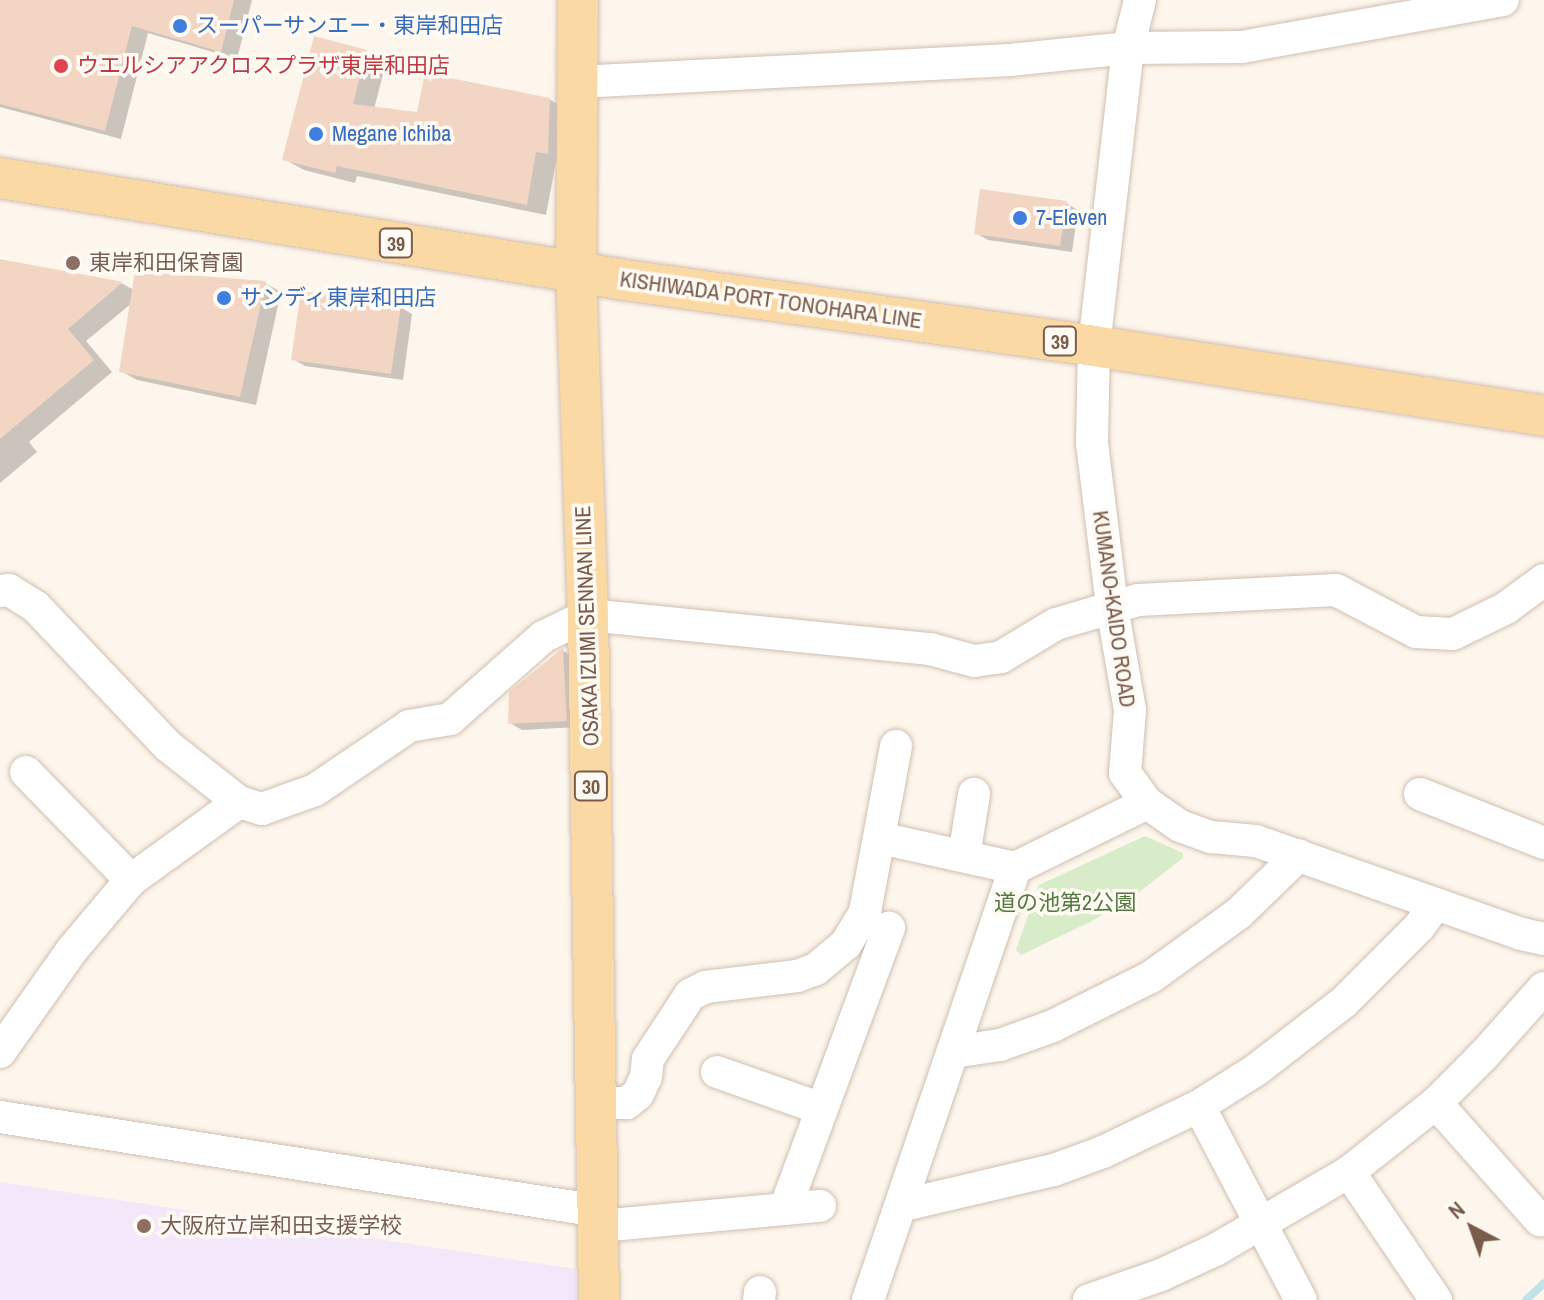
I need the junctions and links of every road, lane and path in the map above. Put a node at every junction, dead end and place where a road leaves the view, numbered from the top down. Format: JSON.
{"nodes":[{"id":1,"x":578,"y":0,"type":"edge"},
{"id":2,"x":1140,"y":0,"type":"edge"},
{"id":3,"x":1503,"y":0,"type":"edge"},
{"id":4,"x":1467,"y":3,"type":"edge"},
{"id":5,"x":1128,"y":48,"type":"junction"},
{"id":6,"x":577,"y":82,"type":"junction"},
{"id":7,"x":0,"y":178,"type":"edge"},
{"id":8,"x":576,"y":272,"type":"junction"},
{"id":9,"x":1094,"y":346,"type":"junction"},
{"id":10,"x":1544,"y":416,"type":"edge"},
{"id":11,"x":1544,"y":580,"type":"edge"},
{"id":12,"x":0,"y":591,"type":"edge"},
{"id":13,"x":1112,"y":607,"type":"junction"},
{"id":14,"x":588,"y":615,"type":"junction"},
{"id":15,"x":896,"y":746,"type":"dead end"},
{"id":16,"x":26,"y":772,"type":"dead end"},
{"id":17,"x":974,"y":794,"type":"dead end"},
{"id":18,"x":1420,"y":794,"type":"dead end"},
{"id":19,"x":239,"y":802,"type":"junction"},
{"id":20,"x":1147,"y":803,"type":"junction"},
{"id":21,"x":880,"y":838,"type":"junction"},
{"id":22,"x":1544,"y":843,"type":"edge"},
{"id":23,"x":1299,"y":855,"type":"junction"},
{"id":24,"x":964,"y":856,"type":"junction"},
{"id":25,"x":1015,"y":868,"type":"junction"},
{"id":26,"x":131,"y":880,"type":"junction"},
{"id":27,"x":1435,"y":905,"type":"junction"},
{"id":28,"x":889,"y":928,"type":"dead end"},
{"id":29,"x":1544,"y":939,"type":"edge"},
{"id":30,"x":1540,"y":1004,"type":"edge"},
{"id":31,"x":0,"y":1052,"type":"edge"},
{"id":32,"x":953,"y":1052,"type":"junction"},
{"id":33,"x":717,"y":1072,"type":"dead end"},
{"id":34,"x":597,"y":1103,"type":"junction"},
{"id":35,"x":1436,"y":1103,"type":"junction"},
{"id":36,"x":1199,"y":1106,"type":"junction"},
{"id":37,"x":822,"y":1109,"type":"junction"},
{"id":38,"x":0,"y":1117,"type":"edge"},
{"id":39,"x":1349,"y":1172,"type":"junction"},
{"id":40,"x":820,"y":1206,"type":"dead end"},
{"id":41,"x":900,"y":1206,"type":"junction"},
{"id":42,"x":785,"y":1209,"type":"junction"},
{"id":43,"x":599,"y":1219,"type":"junction"},
{"id":44,"x":1540,"y":1220,"type":"dead end"},
{"id":45,"x":1263,"y":1225,"type":"junction"},
{"id":46,"x":1166,"y":1288,"type":"edge"},
{"id":47,"x":599,"y":1300,"type":"edge"},
{"id":48,"x":868,"y":1300,"type":"edge"},
{"id":49,"x":1089,"y":1300,"type":"edge"},
{"id":50,"x":1301,"y":1300,"type":"edge"},
{"id":51,"x":1436,"y":1300,"type":"edge"}],
"edges":[{"from":1,"to":6,"type":"main road","name":"OSAKA IZUMI SENNAN LINE","number":"30"},
{"from":2,"to":5,"type":"street","name":"KUMANO-KAIDO ROAD"},
{"from":3,"to":4,"type":"street"},
{"from":4,"to":5,"type":"street"},
{"from":5,"to":6,"type":"street"},
{"from":5,"to":9,"type":"street","name":"KUMANO-KAIDO ROAD"},
{"from":6,"to":8,"type":"main road","name":"OSAKA IZUMI SENNAN LINE","number":"30"},
{"from":7,"to":8,"type":"main road","name":"KISHIWADA PORT TONOHARA LINE","number":"39"},
{"from":8,"to":9,"type":"main road","name":"KISHIWADA PORT TONOHARA LINE","number":"39"},
{"from":8,"to":14,"type":"main road","name":"OSAKA IZUMI SENNAN LINE","number":"30"},
{"from":9,"to":10,"type":"main road","name":"KISHIWADA PORT TONOHARA LINE","number":"39"},
{"from":9,"to":13,"type":"street","name":"KUMANO-KAIDO ROAD"},
{"from":11,"to":13,"type":"street"},
{"from":12,"to":19,"type":"street"},
{"from":13,"to":14,"type":"street"},
{"from":13,"to":20,"type":"street","name":"KUMANO-KAIDO ROAD"},
{"from":14,"to":19,"type":"street"},
{"from":14,"to":34,"type":"main road","name":"OSAKA IZUMI SENNAN LINE","number":"30"},
{"from":15,"to":21,"type":"street"},
{"from":16,"to":26,"type":"street"},
{"from":17,"to":24,"type":"street"},
{"from":18,"to":22,"type":"street"},
{"from":19,"to":26,"type":"street"},
{"from":20,"to":23,"type":"street"},
{"from":20,"to":25,"type":"street"},
{"from":21,"to":24,"type":"street"},
{"from":21,"to":34,"type":"street"},
{"from":23,"to":27,"type":"street"},
{"from":23,"to":32,"type":"street"},
{"from":24,"to":25,"type":"street"},
{"from":25,"to":32,"type":"street"},
{"from":26,"to":31,"type":"street"},
{"from":27,"to":29,"type":"street"},
{"from":27,"to":36,"type":"street"},
{"from":28,"to":37,"type":"street"},
{"from":30,"to":35,"type":"street"},
{"from":32,"to":41,"type":"street"},
{"from":33,"to":37,"type":"street"},
{"from":34,"to":43,"type":"main road","name":"OSAKA IZUMI SENNAN LINE","number":"30"},
{"from":35,"to":39,"type":"street"},
{"from":35,"to":44,"type":"street"},
{"from":36,"to":41,"type":"street"},
{"from":36,"to":45,"type":"street"},
{"from":37,"to":42,"type":"street"},
{"from":38,"to":43,"type":"street"},
{"from":39,"to":45,"type":"street"},
{"from":39,"to":51,"type":"street"},
{"from":40,"to":42,"type":"street"},
{"from":41,"to":48,"type":"street"},
{"from":42,"to":43,"type":"street"},
{"from":43,"to":47,"type":"main road","name":"OSAKA IZUMI SENNAN LINE","number":"30"},
{"from":45,"to":46,"type":"street"},
{"from":45,"to":50,"type":"street"},
{"from":46,"to":49,"type":"street"}]}
